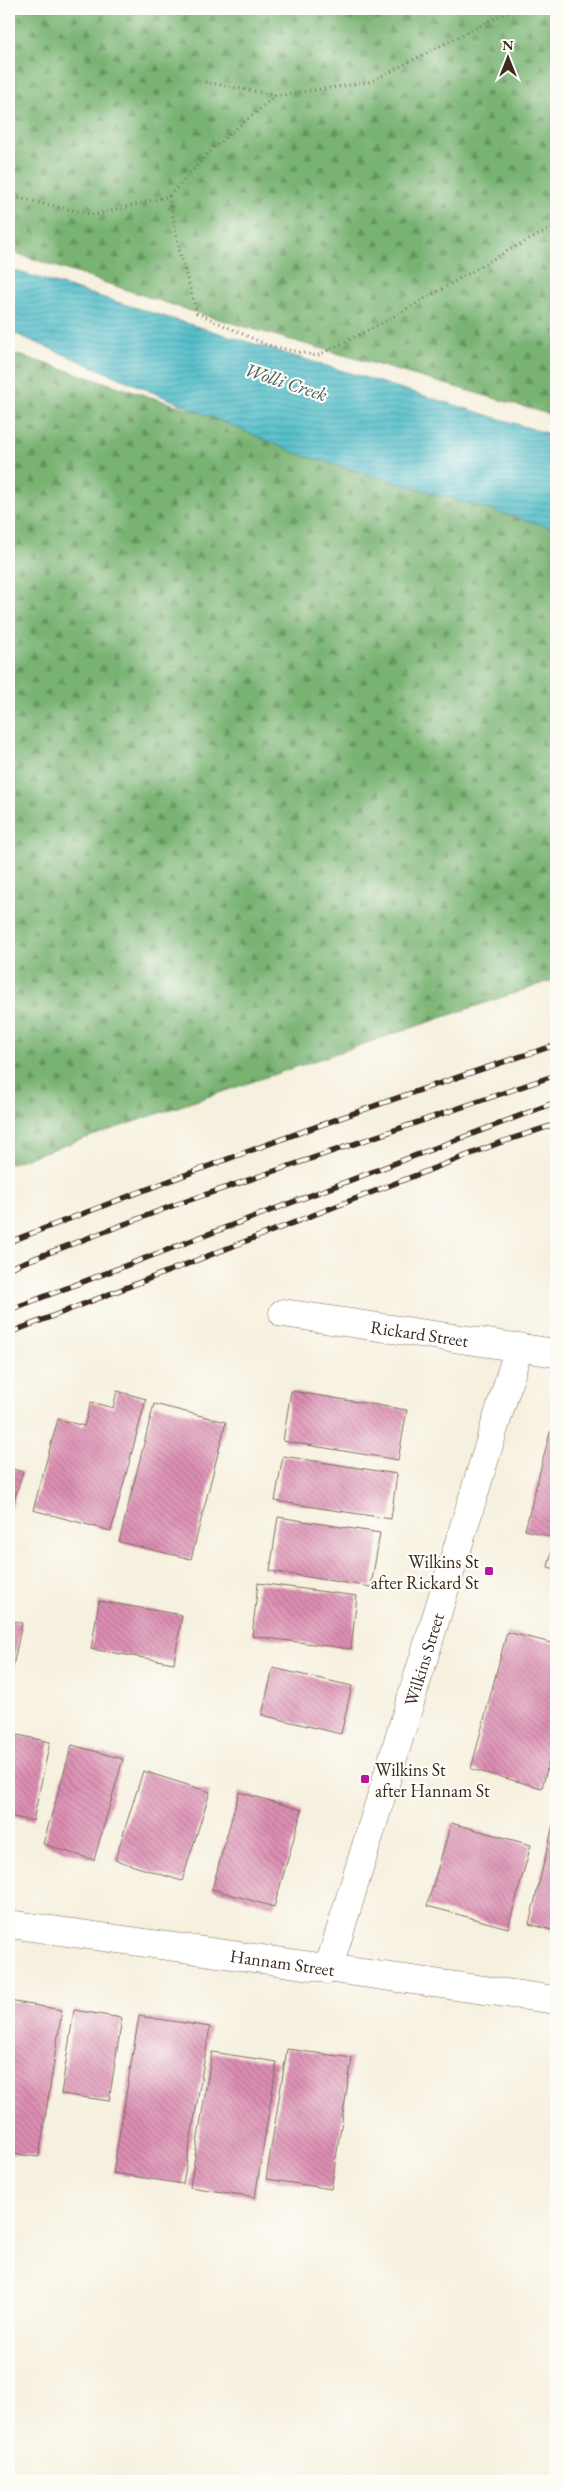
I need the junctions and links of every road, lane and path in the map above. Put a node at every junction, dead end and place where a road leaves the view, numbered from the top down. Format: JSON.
{"nodes":[{"id":1,"x":513,"y":9,"type":"edge"},
{"id":2,"x":205,"y":82,"type":"dead end"},
{"id":3,"x":275,"y":96,"type":"junction"},
{"id":4,"x":9,"y":196,"type":"edge"},
{"id":5,"x":170,"y":196,"type":"junction"},
{"id":6,"x":556,"y":226,"type":"edge"},
{"id":7,"x":283,"y":1313,"type":"dead end"},
{"id":8,"x":519,"y":1347,"type":"junction"},
{"id":9,"x":556,"y":1353,"type":"edge"},
{"id":10,"x":9,"y":1924,"type":"edge"},
{"id":11,"x":328,"y":1970,"type":"junction"},
{"id":12,"x":556,"y":2000,"type":"edge"}],
"edges":[{"from":1,"to":3,"type":"path"},
{"from":2,"to":3,"type":"path"},
{"from":3,"to":5,"type":"path"},
{"from":4,"to":5,"type":"path"},
{"from":5,"to":6,"type":"path"},
{"from":7,"to":8,"type":"street","name":"Rickard Street"},
{"from":8,"to":9,"type":"street","name":"Rickard Street"},
{"from":8,"to":11,"type":"street","name":"Wilkins Street"},
{"from":10,"to":11,"type":"street","name":"Hannam Street"},
{"from":11,"to":12,"type":"street","name":"Hannam Street"}]}
